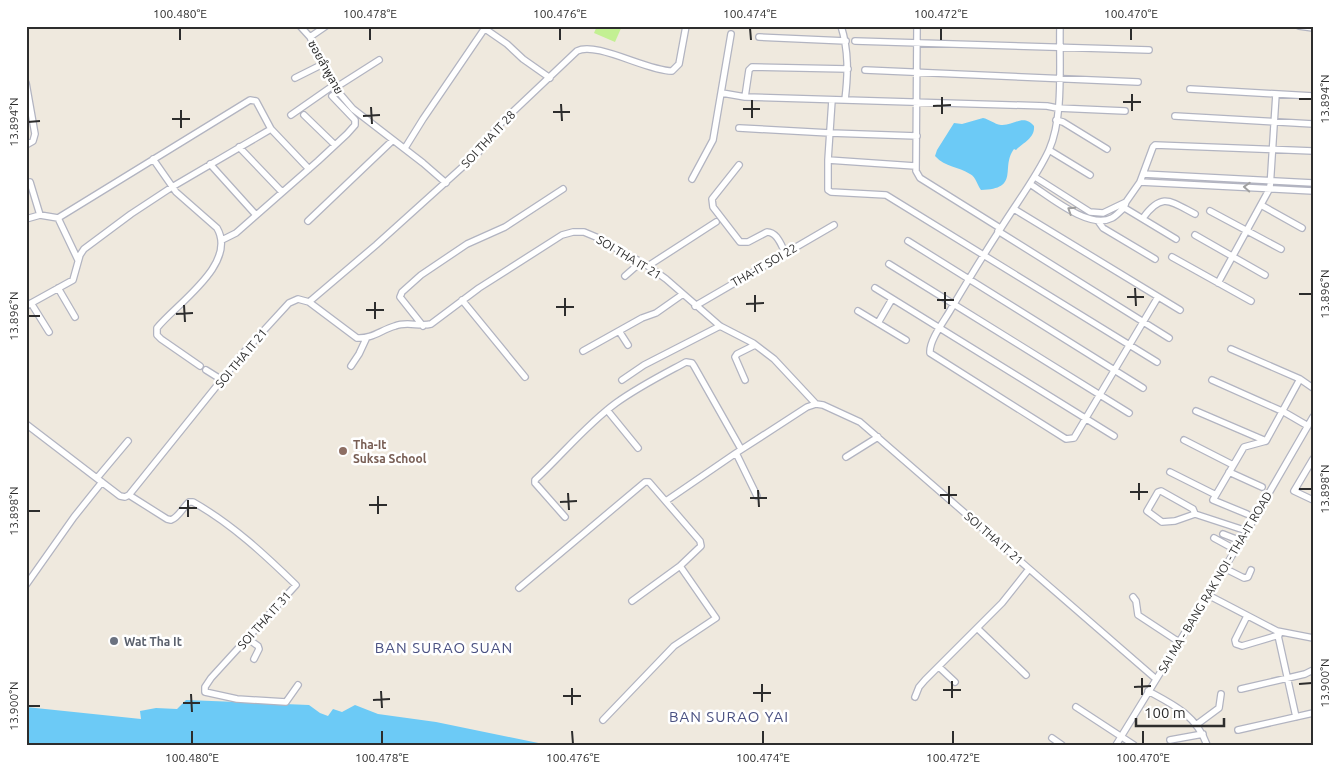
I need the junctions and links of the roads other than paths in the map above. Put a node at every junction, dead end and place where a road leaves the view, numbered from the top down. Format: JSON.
{"nodes":[{"id":1,"x":300,"y":26,"type":"edge"},
{"id":2,"x":326,"y":26,"type":"edge"},
{"id":3,"x":686,"y":26,"type":"edge"},
{"id":4,"x":841,"y":26,"type":"edge"},
{"id":5,"x":917,"y":26,"type":"edge"},
{"id":6,"x":1060,"y":26,"type":"edge"},
{"id":7,"x":1299,"y":26,"type":"edge"},
{"id":8,"x":483,"y":27,"type":"edge"},
{"id":9,"x":1313,"y":28,"type":"edge"},
{"id":10,"x":731,"y":34,"type":"dead end"},
{"id":11,"x":310,"y":37,"type":"junction"},
{"id":12,"x":759,"y":37,"type":"dead end"},
{"id":13,"x":855,"y":40,"type":"dead end"},
{"id":14,"x":846,"y":41,"type":"junction"},
{"id":15,"x":917,"y":42,"type":"junction"},
{"id":16,"x":1060,"y":47,"type":"junction"},
{"id":17,"x":1149,"y":50,"type":"dead end"},
{"id":18,"x":379,"y":60,"type":"dead end"},
{"id":19,"x":323,"y":64,"type":"junction"},
{"id":20,"x":848,"y":69,"type":"junction"},
{"id":21,"x":865,"y":70,"type":"dead end"},
{"id":22,"x":916,"y":73,"type":"junction"},
{"id":23,"x":296,"y":78,"type":"dead end"},
{"id":24,"x":550,"y":78,"type":"junction"},
{"id":25,"x":1059,"y":78,"type":"junction"},
{"id":26,"x":1138,"y":82,"type":"dead end"},
{"id":27,"x":26,"y":84,"type":"edge"},
{"id":28,"x":334,"y":86,"type":"junction"},
{"id":29,"x":1190,"y":90,"type":"dead end"},
{"id":30,"x":722,"y":93,"type":"junction"},
{"id":31,"x":1276,"y":94,"type":"junction"},
{"id":32,"x":332,"y":96,"type":"dead end"},
{"id":33,"x":1313,"y":96,"type":"edge"},
{"id":34,"x":744,"y":98,"type":"junction"},
{"id":35,"x":832,"y":100,"type":"junction"},
{"id":36,"x":845,"y":100,"type":"junction"},
{"id":37,"x":916,"y":102,"type":"junction"},
{"id":38,"x":1058,"y":108,"type":"junction"},
{"id":39,"x":1125,"y":111,"type":"dead end"},
{"id":40,"x":291,"y":115,"type":"dead end"},
{"id":41,"x":304,"y":115,"type":"dead end"},
{"id":42,"x":1175,"y":116,"type":"dead end"},
{"id":43,"x":1056,"y":120,"type":"junction"},
{"id":44,"x":1275,"y":122,"type":"junction"},
{"id":45,"x":1313,"y":124,"type":"edge"},
{"id":46,"x":739,"y":128,"type":"dead end"},
{"id":47,"x":271,"y":129,"type":"junction"},
{"id":48,"x":830,"y":133,"type":"junction"},
{"id":49,"x":917,"y":136,"type":"junction"},
{"id":50,"x":394,"y":140,"type":"junction"},
{"id":51,"x":26,"y":145,"type":"edge"},
{"id":52,"x":335,"y":145,"type":"junction"},
{"id":53,"x":239,"y":148,"type":"junction"},
{"id":54,"x":405,"y":148,"type":"junction"},
{"id":55,"x":1107,"y":149,"type":"dead end"},
{"id":56,"x":1273,"y":149,"type":"junction"},
{"id":57,"x":1049,"y":150,"type":"junction"},
{"id":58,"x":1313,"y":151,"type":"edge"},
{"id":59,"x":153,"y":159,"type":"junction"},
{"id":60,"x":828,"y":160,"type":"junction"},
{"id":61,"x":210,"y":164,"type":"junction"},
{"id":62,"x":739,"y":165,"type":"dead end"},
{"id":63,"x":915,"y":166,"type":"junction"},
{"id":64,"x":309,"y":169,"type":"junction"},
{"id":65,"x":1143,"y":174,"type":"junction"},
{"id":66,"x":1090,"y":175,"type":"dead end"},
{"id":67,"x":1190,"y":176,"type":"junction"},
{"id":68,"x":1035,"y":177,"type":"junction"},
{"id":69,"x":692,"y":179,"type":"dead end"},
{"id":70,"x":1271,"y":180,"type":"junction"},
{"id":71,"x":30,"y":182,"type":"dead end"},
{"id":72,"x":1140,"y":182,"type":"junction"},
{"id":73,"x":446,"y":183,"type":"junction"},
{"id":74,"x":1313,"y":183,"type":"edge"},
{"id":75,"x":1030,"y":184,"type":"junction"},
{"id":76,"x":1190,"y":184,"type":"junction"},
{"id":77,"x":172,"y":187,"type":"junction"},
{"id":78,"x":1270,"y":188,"type":"junction"},
{"id":79,"x":563,"y":189,"type":"dead end"},
{"id":80,"x":1313,"y":190,"type":"edge"},
{"id":81,"x":282,"y":192,"type":"junction"},
{"id":82,"x":1123,"y":204,"type":"junction"},
{"id":83,"x":1261,"y":204,"type":"junction"},
{"id":84,"x":1014,"y":208,"type":"junction"},
{"id":85,"x":1210,"y":211,"type":"dead end"},
{"id":86,"x":1195,"y":214,"type":"dead end"},
{"id":87,"x":40,"y":215,"type":"junction"},
{"id":88,"x":256,"y":215,"type":"junction"},
{"id":89,"x":58,"y":218,"type":"junction"},
{"id":90,"x":1143,"y":218,"type":"junction"},
{"id":91,"x":26,"y":220,"type":"edge"},
{"id":92,"x":1098,"y":221,"type":"junction"},
{"id":93,"x":308,"y":222,"type":"dead end"},
{"id":94,"x":716,"y":222,"type":"dead end"},
{"id":95,"x":834,"y":225,"type":"dead end"},
{"id":96,"x":1302,"y":228,"type":"dead end"},
{"id":97,"x":999,"y":230,"type":"junction"},
{"id":98,"x":1246,"y":231,"type":"junction"},
{"id":99,"x":1195,"y":236,"type":"dead end"},
{"id":100,"x":1176,"y":239,"type":"dead end"},
{"id":101,"x":222,"y":240,"type":"junction"},
{"id":102,"x":908,"y":241,"type":"dead end"},
{"id":103,"x":1281,"y":250,"type":"dead end"},
{"id":104,"x":785,"y":252,"type":"junction"},
{"id":105,"x":983,"y":255,"type":"junction"},
{"id":106,"x":1232,"y":256,"type":"junction"},
{"id":107,"x":1172,"y":257,"type":"dead end"},
{"id":108,"x":1154,"y":259,"type":"dead end"},
{"id":109,"x":78,"y":260,"type":"junction"},
{"id":110,"x":641,"y":262,"type":"junction"},
{"id":111,"x":890,"y":264,"type":"dead end"},
{"id":112,"x":648,"y":266,"type":"junction"},
{"id":113,"x":1265,"y":275,"type":"dead end"},
{"id":114,"x":625,"y":276,"type":"dead end"},
{"id":115,"x":969,"y":280,"type":"junction"},
{"id":116,"x":1218,"y":283,"type":"junction"},
{"id":117,"x":58,"y":288,"type":"junction"},
{"id":118,"x":874,"y":288,"type":"dead end"},
{"id":119,"x":683,"y":294,"type":"junction"},
{"id":120,"x":1158,"y":297,"type":"junction"},
{"id":121,"x":892,"y":299,"type":"junction"},
{"id":122,"x":462,"y":300,"type":"junction"},
{"id":123,"x":1252,"y":301,"type":"dead end"},
{"id":124,"x":309,"y":302,"type":"junction"},
{"id":125,"x":954,"y":304,"type":"junction"},
{"id":126,"x":29,"y":305,"type":"edge"},
{"id":127,"x":695,"y":306,"type":"junction"},
{"id":128,"x":1180,"y":310,"type":"dead end"},
{"id":129,"x":858,"y":312,"type":"dead end"},
{"id":130,"x":75,"y":317,"type":"dead end"},
{"id":131,"x":1143,"y":322,"type":"junction"},
{"id":132,"x":878,"y":323,"type":"junction"},
{"id":133,"x":423,"y":326,"type":"junction"},
{"id":134,"x":720,"y":326,"type":"junction"},
{"id":135,"x":940,"y":328,"type":"junction"},
{"id":136,"x":619,"y":330,"type":"junction"},
{"id":137,"x":48,"y":332,"type":"dead end"},
{"id":138,"x":366,"y":338,"type":"junction"},
{"id":139,"x":1170,"y":338,"type":"dead end"},
{"id":140,"x":906,"y":340,"type":"dead end"},
{"id":141,"x":628,"y":345,"type":"dead end"},
{"id":142,"x":756,"y":345,"type":"junction"},
{"id":143,"x":1129,"y":345,"type":"junction"},
{"id":144,"x":1231,"y":349,"type":"dead end"},
{"id":145,"x":583,"y":351,"type":"dead end"},
{"id":146,"x":1156,"y":362,"type":"dead end"},
{"id":147,"x":200,"y":366,"type":"dead end"},
{"id":148,"x":351,"y":366,"type":"dead end"},
{"id":149,"x":206,"y":370,"type":"dead end"},
{"id":150,"x":1114,"y":370,"type":"junction"},
{"id":151,"x":525,"y":377,"type":"dead end"},
{"id":152,"x":1300,"y":379,"type":"junction"},
{"id":153,"x":222,"y":380,"type":"junction"},
{"id":154,"x":622,"y":380,"type":"dead end"},
{"id":155,"x":745,"y":380,"type":"dead end"},
{"id":156,"x":1212,"y":380,"type":"dead end"},
{"id":157,"x":1143,"y":388,"type":"dead end"},
{"id":158,"x":1313,"y":388,"type":"edge"},
{"id":159,"x":1100,"y":394,"type":"junction"},
{"id":160,"x":816,"y":404,"type":"junction"},
{"id":161,"x":607,"y":410,"type":"junction"},
{"id":162,"x":1196,"y":411,"type":"dead end"},
{"id":163,"x":1284,"y":412,"type":"junction"},
{"id":164,"x":1129,"y":413,"type":"dead end"},
{"id":165,"x":1313,"y":417,"type":"edge"},
{"id":166,"x":1085,"y":418,"type":"junction"},
{"id":167,"x":26,"y":424,"type":"edge"},
{"id":168,"x":1308,"y":426,"type":"junction"},
{"id":169,"x":1114,"y":436,"type":"dead end"},
{"id":170,"x":878,"y":437,"type":"junction"},
{"id":171,"x":1184,"y":440,"type":"dead end"},
{"id":172,"x":128,"y":441,"type":"dead end"},
{"id":173,"x":1266,"y":441,"type":"junction"},
{"id":174,"x":638,"y":448,"type":"dead end"},
{"id":175,"x":739,"y":451,"type":"junction"},
{"id":176,"x":846,"y":457,"type":"dead end"},
{"id":177,"x":1313,"y":459,"type":"edge"},
{"id":178,"x":1234,"y":465,"type":"junction"},
{"id":179,"x":1170,"y":472,"type":"dead end"},
{"id":180,"x":1229,"y":472,"type":"junction"},
{"id":181,"x":100,"y":480,"type":"junction"},
{"id":182,"x":1262,"y":487,"type":"dead end"},
{"id":183,"x":1216,"y":495,"type":"junction"},
{"id":184,"x":129,"y":496,"type":"junction"},
{"id":185,"x":757,"y":496,"type":"dead end"},
{"id":186,"x":1313,"y":500,"type":"edge"},
{"id":187,"x":666,"y":501,"type":"junction"},
{"id":188,"x":1195,"y":514,"type":"junction"},
{"id":189,"x":1247,"y":514,"type":"dead end"},
{"id":190,"x":565,"y":517,"type":"dead end"},
{"id":191,"x":1247,"y":531,"type":"junction"},
{"id":192,"x":1223,"y":534,"type":"dead end"},
{"id":193,"x":1214,"y":538,"type":"dead end"},
{"id":194,"x":1241,"y":541,"type":"junction"},
{"id":195,"x":1236,"y":550,"type":"junction"},
{"id":196,"x":680,"y":566,"type":"junction"},
{"id":197,"x":1224,"y":568,"type":"junction"},
{"id":198,"x":1030,"y":569,"type":"junction"},
{"id":199,"x":1251,"y":570,"type":"dead end"},
{"id":200,"x":26,"y":586,"type":"edge"},
{"id":201,"x":519,"y":588,"type":"dead end"},
{"id":202,"x":1208,"y":595,"type":"junction"},
{"id":203,"x":1133,"y":597,"type":"dead end"},
{"id":204,"x":632,"y":602,"type":"dead end"},
{"id":205,"x":1248,"y":616,"type":"junction"},
{"id":206,"x":977,"y":628,"type":"junction"},
{"id":207,"x":1278,"y":633,"type":"junction"},
{"id":208,"x":247,"y":638,"type":"junction"},
{"id":209,"x":1313,"y":638,"type":"edge"},
{"id":210,"x":1179,"y":642,"type":"junction"},
{"id":211,"x":254,"y":659,"type":"dead end"},
{"id":212,"x":939,"y":667,"type":"junction"},
{"id":213,"x":1313,"y":670,"type":"edge"},
{"id":214,"x":1026,"y":675,"type":"dead end"},
{"id":215,"x":1156,"y":678,"type":"junction"},
{"id":216,"x":1289,"y":678,"type":"junction"},
{"id":217,"x":955,"y":682,"type":"dead end"},
{"id":218,"x":298,"y":685,"type":"dead end"},
{"id":219,"x":1240,"y":689,"type":"dead end"},
{"id":220,"x":1148,"y":691,"type":"junction"},
{"id":221,"x":1221,"y":694,"type":"dead end"},
{"id":222,"x":915,"y":696,"type":"dead end"},
{"id":223,"x":1076,"y":707,"type":"dead end"},
{"id":224,"x":1313,"y":713,"type":"edge"},
{"id":225,"x":1296,"y":717,"type":"junction"},
{"id":226,"x":603,"y":720,"type":"dead end"},
{"id":227,"x":1196,"y":725,"type":"junction"},
{"id":228,"x":1238,"y":730,"type":"dead end"},
{"id":229,"x":1203,"y":734,"type":"junction"},
{"id":230,"x":1120,"y":737,"type":"junction"},
{"id":231,"x":1052,"y":738,"type":"dead end"},
{"id":232,"x":1170,"y":740,"type":"dead end"},
{"id":233,"x":1062,"y":745,"type":"edge"},
{"id":234,"x":1116,"y":745,"type":"edge"},
{"id":235,"x":1134,"y":745,"type":"edge"},
{"id":236,"x":1207,"y":745,"type":"edge"}],
"edges":[{"from":1,"to":11,"type":"street","name":"ซอยลำพูลาย"},
{"from":2,"to":11,"type":"street"},
{"from":3,"to":24,"type":"street","name":"SOI THA IT 28"},
{"from":4,"to":14,"type":"street"},
{"from":5,"to":15,"type":"street"},
{"from":6,"to":16,"type":"street"},
{"from":7,"to":9,"type":"street"},
{"from":8,"to":24,"type":"street"},
{"from":8,"to":54,"type":"street"},
{"from":10,"to":30,"type":"street"},
{"from":11,"to":19,"type":"street","name":"ซอยลำพูลาย"},
{"from":12,"to":14,"type":"street"},
{"from":13,"to":15,"type":"street"},
{"from":14,"to":20,"type":"street"},
{"from":15,"to":16,"type":"street"},
{"from":15,"to":22,"type":"street"},
{"from":16,"to":17,"type":"street"},
{"from":16,"to":25,"type":"street"},
{"from":18,"to":28,"type":"street"},
{"from":19,"to":23,"type":"street"},
{"from":19,"to":28,"type":"street","name":"ซอยลำพูลาย"},
{"from":20,"to":34,"type":"street"},
{"from":20,"to":36,"type":"street"},
{"from":21,"to":22,"type":"street"},
{"from":22,"to":25,"type":"street"},
{"from":22,"to":37,"type":"street"},
{"from":24,"to":73,"type":"street","name":"SOI THA IT 28"},
{"from":25,"to":26,"type":"street"},
{"from":25,"to":38,"type":"street"},
{"from":27,"to":51,"type":"street"},
{"from":28,"to":40,"type":"street"},
{"from":28,"to":50,"type":"street","name":"ซอยลำพูลาย"},
{"from":29,"to":31,"type":"street"},
{"from":30,"to":34,"type":"street"},
{"from":30,"to":69,"type":"street"},
{"from":31,"to":33,"type":"street"},
{"from":31,"to":44,"type":"street"},
{"from":32,"to":52,"type":"street"},
{"from":34,"to":35,"type":"street"},
{"from":35,"to":36,"type":"street"},
{"from":35,"to":48,"type":"street"},
{"from":36,"to":37,"type":"street"},
{"from":37,"to":38,"type":"street"},
{"from":37,"to":49,"type":"street"},
{"from":38,"to":39,"type":"street"},
{"from":38,"to":43,"type":"street"},
{"from":41,"to":52,"type":"street"},
{"from":42,"to":44,"type":"street"},
{"from":43,"to":55,"type":"street"},
{"from":43,"to":57,"type":"street"},
{"from":44,"to":45,"type":"street"},
{"from":44,"to":56,"type":"street"},
{"from":46,"to":48,"type":"street"},
{"from":47,"to":53,"type":"street"},
{"from":47,"to":59,"type":"street"},
{"from":47,"to":64,"type":"street"},
{"from":48,"to":49,"type":"street"},
{"from":48,"to":60,"type":"street"},
{"from":49,"to":63,"type":"street"},
{"from":50,"to":54,"type":"street","name":"ซอยลำพูลาย"},
{"from":50,"to":93,"type":"street"},
{"from":52,"to":64,"type":"street"},
{"from":53,"to":61,"type":"street"},
{"from":53,"to":81,"type":"street"},
{"from":54,"to":73,"type":"street","name":"ซอยลำพูลาย"},
{"from":56,"to":58,"type":"street"},
{"from":56,"to":65,"type":"street"},
{"from":56,"to":70,"type":"street"},
{"from":57,"to":66,"type":"street"},
{"from":57,"to":68,"type":"street"},
{"from":59,"to":77,"type":"street"},
{"from":59,"to":89,"type":"street"},
{"from":60,"to":63,"type":"street"},
{"from":60,"to":105,"type":"street"},
{"from":61,"to":77,"type":"street"},
{"from":61,"to":88,"type":"street"},
{"from":62,"to":104,"type":"street"},
{"from":63,"to":97,"type":"street"},
{"from":64,"to":81,"type":"street"},
{"from":65,"to":67,"type":"street"},
{"from":65,"to":72,"type":"street"},
{"from":67,"to":70,"type":"street"},
{"from":67,"to":76,"type":"street"},
{"from":68,"to":75,"type":"street"},
{"from":68,"to":82,"type":"street"},
{"from":70,"to":74,"type":"street"},
{"from":70,"to":78,"type":"street"},
{"from":71,"to":87,"type":"street"},
{"from":72,"to":76,"type":"street"},
{"from":72,"to":82,"type":"street"},
{"from":73,"to":124,"type":"street","name":"SOI THA IT 28"},
{"from":75,"to":84,"type":"street"},
{"from":92,"to":75,"type":"street","one_way":true},
{"from":78,"to":76,"type":"street","one_way":true},
{"from":77,"to":101,"type":"street"},
{"from":77,"to":109,"type":"street"},
{"from":78,"to":80,"type":"street"},
{"from":78,"to":83,"type":"street"},
{"from":79,"to":133,"type":"street"},
{"from":81,"to":88,"type":"street"},
{"from":82,"to":90,"type":"street"},
{"from":82,"to":92,"type":"street"},
{"from":83,"to":96,"type":"street"},
{"from":83,"to":98,"type":"street"},
{"from":84,"to":97,"type":"street"},
{"from":84,"to":120,"type":"street"},
{"from":85,"to":98,"type":"street"},
{"from":86,"to":90,"type":"street"},
{"from":87,"to":89,"type":"street"},
{"from":87,"to":91,"type":"street"},
{"from":88,"to":101,"type":"street"},
{"from":89,"to":109,"type":"street"},
{"from":90,"to":100,"type":"street"},
{"from":92,"to":108,"type":"street"},
{"from":94,"to":112,"type":"street"},
{"from":95,"to":104,"type":"street","name":"THA-IT SOI 22"},
{"from":97,"to":105,"type":"street"},
{"from":97,"to":131,"type":"street"},
{"from":98,"to":103,"type":"street"},
{"from":98,"to":106,"type":"street"},
{"from":99,"to":106,"type":"street"},
{"from":101,"to":147,"type":"street"},
{"from":102,"to":115,"type":"street"},
{"from":104,"to":127,"type":"street","name":"THA-IT SOI 22"},
{"from":105,"to":115,"type":"street"},
{"from":105,"to":143,"type":"street"},
{"from":106,"to":113,"type":"street"},
{"from":106,"to":116,"type":"street"},
{"from":107,"to":116,"type":"street"},
{"from":109,"to":117,"type":"street"},
{"from":110,"to":112,"type":"street","name":"SOI THA IT 21"},
{"from":110,"to":114,"type":"street"},
{"from":110,"to":122,"type":"street","name":"SOI THA IT 21"},
{"from":111,"to":125,"type":"street"},
{"from":112,"to":119,"type":"street","name":"SOI THA IT 21"},
{"from":115,"to":125,"type":"street"},
{"from":115,"to":150,"type":"street"},
{"from":116,"to":123,"type":"street"},
{"from":117,"to":126,"type":"street"},
{"from":117,"to":130,"type":"street"},
{"from":118,"to":121,"type":"street"},
{"from":119,"to":127,"type":"street","name":"SOI THA IT 21"},
{"from":119,"to":136,"type":"street"},
{"from":120,"to":128,"type":"street"},
{"from":120,"to":131,"type":"street"},
{"from":121,"to":132,"type":"street"},
{"from":121,"to":135,"type":"street"},
{"from":122,"to":133,"type":"street","name":"SOI THA IT 21"},
{"from":122,"to":151,"type":"street"},
{"from":124,"to":138,"type":"street"},
{"from":124,"to":153,"type":"street","name":"SOI THA IT 21"},
{"from":125,"to":135,"type":"street"},
{"from":125,"to":159,"type":"street"},
{"from":126,"to":137,"type":"street"},
{"from":127,"to":134,"type":"street","name":"SOI THA IT 21"},
{"from":129,"to":132,"type":"street"},
{"from":131,"to":139,"type":"street"},
{"from":131,"to":143,"type":"street"},
{"from":132,"to":140,"type":"street"},
{"from":133,"to":138,"type":"street"},
{"from":134,"to":142,"type":"street","name":"SOI THA IT 21"},
{"from":134,"to":154,"type":"street"},
{"from":135,"to":166,"type":"street"},
{"from":135,"to":166,"type":"street"},
{"from":136,"to":141,"type":"street"},
{"from":136,"to":145,"type":"street"},
{"from":138,"to":148,"type":"street"},
{"from":142,"to":155,"type":"street"},
{"from":142,"to":160,"type":"street","name":"SOI THA IT 21"},
{"from":143,"to":146,"type":"street"},
{"from":143,"to":150,"type":"street"},
{"from":144,"to":152,"type":"street"},
{"from":149,"to":153,"type":"street"},
{"from":150,"to":157,"type":"street"},
{"from":150,"to":159,"type":"street"},
{"from":152,"to":158,"type":"street"},
{"from":152,"to":163,"type":"street"},
{"from":153,"to":184,"type":"street","name":"SOI THA IT 21"},
{"from":156,"to":163,"type":"street"},
{"from":159,"to":164,"type":"street"},
{"from":159,"to":166,"type":"street"},
{"from":160,"to":170,"type":"street","name":"SOI THA IT 21"},
{"from":160,"to":175,"type":"street"},
{"from":161,"to":174,"type":"street"},
{"from":161,"to":175,"type":"street"},
{"from":161,"to":190,"type":"street"},
{"from":162,"to":173,"type":"street"},
{"from":163,"to":168,"type":"street"},
{"from":163,"to":173,"type":"street"},
{"from":165,"to":168,"type":"street","name":"SAI MA - BANG RAK NOI - THA-IT ROAD"},
{"from":166,"to":169,"type":"street"},
{"from":167,"to":181,"type":"street"},
{"from":168,"to":191,"type":"street","name":"SAI MA - BANG RAK NOI - THA-IT ROAD"},
{"from":170,"to":176,"type":"street"},
{"from":170,"to":198,"type":"street","name":"SOI THA IT 21"},
{"from":171,"to":178,"type":"street"},
{"from":172,"to":181,"type":"street"},
{"from":173,"to":178,"type":"street"},
{"from":175,"to":185,"type":"street"},
{"from":175,"to":187,"type":"street"},
{"from":177,"to":186,"type":"street"},
{"from":178,"to":180,"type":"street"},
{"from":179,"to":183,"type":"street"},
{"from":180,"to":182,"type":"street"},
{"from":180,"to":183,"type":"street"},
{"from":181,"to":184,"type":"street"},
{"from":181,"to":200,"type":"street"},
{"from":183,"to":189,"type":"street"},
{"from":184,"to":208,"type":"street","name":"SOI THA IT 31"},
{"from":187,"to":196,"type":"street"},
{"from":187,"to":201,"type":"street"},
{"from":188,"to":188,"type":"street"},
{"from":188,"to":191,"type":"street"},
{"from":191,"to":194,"type":"street","name":"SAI MA - BANG RAK NOI - THA-IT ROAD"},
{"from":192,"to":194,"type":"street"},
{"from":193,"to":195,"type":"street"},
{"from":194,"to":195,"type":"street","name":"SAI MA - BANG RAK NOI - THA-IT ROAD"},
{"from":195,"to":197,"type":"street","name":"SAI MA - BANG RAK NOI - THA-IT ROAD"},
{"from":196,"to":204,"type":"street"},
{"from":196,"to":226,"type":"street"},
{"from":197,"to":199,"type":"street"},
{"from":197,"to":202,"type":"street","name":"SAI MA - BANG RAK NOI - THA-IT ROAD"},
{"from":198,"to":206,"type":"street"},
{"from":198,"to":215,"type":"street","name":"SOI THA IT 21"},
{"from":202,"to":205,"type":"street"},
{"from":202,"to":210,"type":"street","name":"SAI MA - BANG RAK NOI - THA-IT ROAD"},
{"from":203,"to":210,"type":"street"},
{"from":205,"to":207,"type":"street"},
{"from":205,"to":207,"type":"street"},
{"from":206,"to":212,"type":"street"},
{"from":206,"to":214,"type":"street"},
{"from":207,"to":209,"type":"street"},
{"from":207,"to":216,"type":"street"},
{"from":208,"to":211,"type":"street"},
{"from":208,"to":218,"type":"street","name":"SOI THA IT 31"},
{"from":210,"to":215,"type":"street","name":"SAI MA - BANG RAK NOI - THA-IT ROAD"},
{"from":212,"to":217,"type":"street"},
{"from":212,"to":222,"type":"street"},
{"from":213,"to":216,"type":"street"},
{"from":215,"to":220,"type":"street","name":"SAI MA - BANG RAK NOI - THA-IT ROAD"},
{"from":216,"to":219,"type":"street"},
{"from":216,"to":225,"type":"street"},
{"from":220,"to":227,"type":"street"},
{"from":220,"to":230,"type":"street","name":"SAI MA - BANG RAK NOI - THA-IT ROAD"},
{"from":221,"to":227,"type":"street"},
{"from":223,"to":230,"type":"street"},
{"from":224,"to":225,"type":"street"},
{"from":225,"to":228,"type":"street"},
{"from":227,"to":229,"type":"street"},
{"from":229,"to":232,"type":"street"},
{"from":229,"to":236,"type":"street"},
{"from":230,"to":234,"type":"street","name":"SAI MA - BANG RAK NOI - THA-IT ROAD"},
{"from":230,"to":235,"type":"street"},
{"from":231,"to":233,"type":"street"}]}
